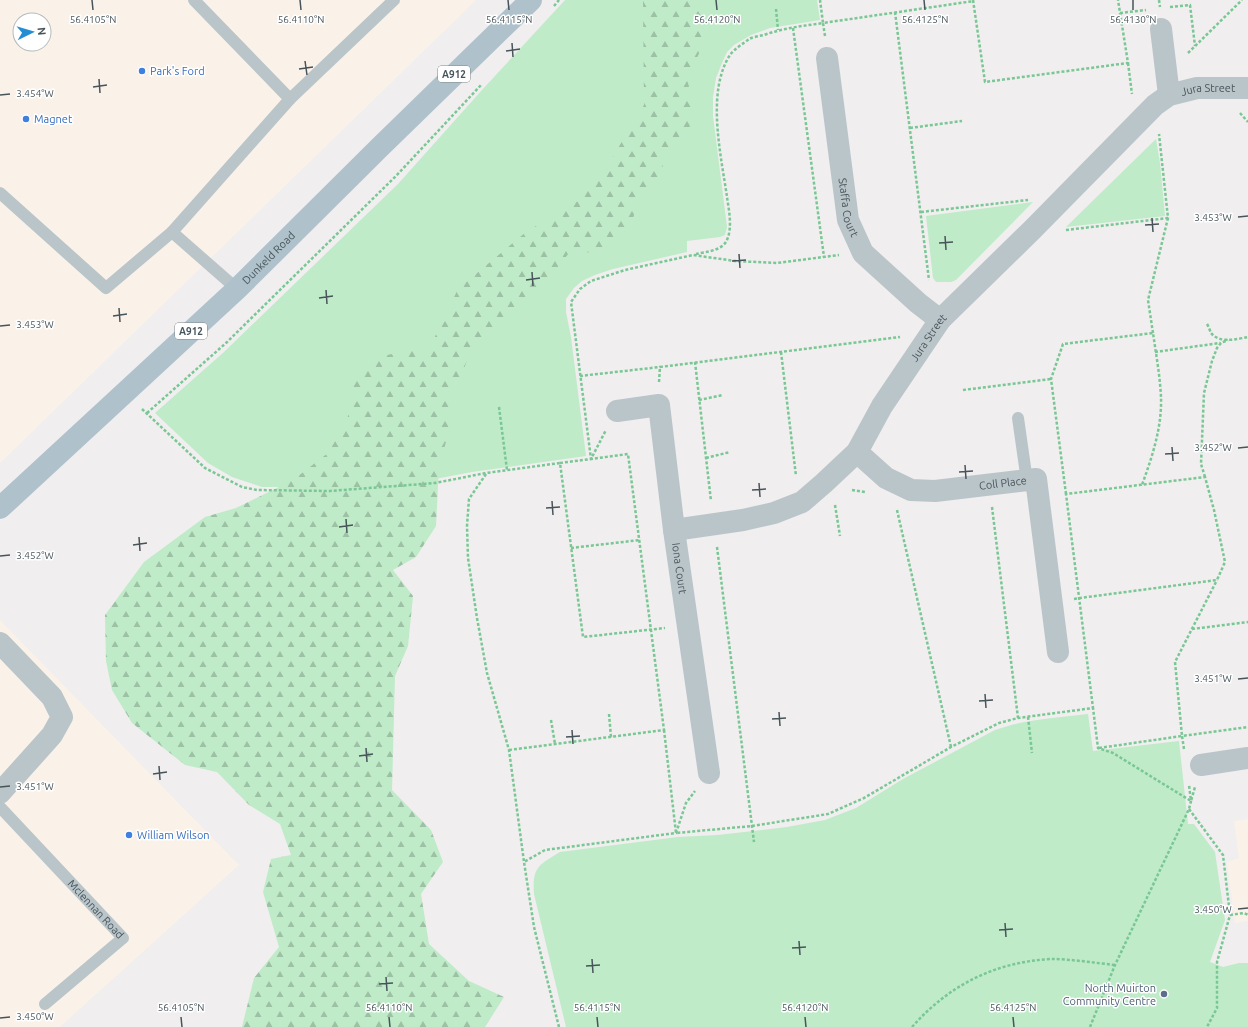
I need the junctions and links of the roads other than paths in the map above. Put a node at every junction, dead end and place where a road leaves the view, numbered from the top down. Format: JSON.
{"nodes":[{"id":1,"x":194,"y":0,"type":"edge"},
{"id":2,"x":394,"y":0,"type":"edge"},
{"id":3,"x":531,"y":0,"type":"edge"},
{"id":4,"x":1161,"y":29,"type":"dead end"},
{"id":5,"x":827,"y":58,"type":"road end"},
{"id":6,"x":1248,"y":88,"type":"edge"},
{"id":7,"x":290,"y":99,"type":"junction"},
{"id":8,"x":1162,"y":100,"type":"junction"},
{"id":9,"x":0,"y":193,"type":"edge"},
{"id":10,"x":172,"y":232,"type":"junction"},
{"id":11,"x":237,"y":289,"type":"junction"},
{"id":12,"x":940,"y":320,"type":"junction"},
{"id":13,"x":617,"y":411,"type":"road end"},
{"id":14,"x":1018,"y":418,"type":"dead end"},
{"id":15,"x":857,"y":452,"type":"junction"},
{"id":16,"x":1027,"y":481,"type":"junction"},
{"id":17,"x":0,"y":508,"type":"edge"},
{"id":18,"x":674,"y":530,"type":"junction"},
{"id":19,"x":0,"y":643,"type":"edge"},
{"id":20,"x":1058,"y":652,"type":"dead end"},
{"id":21,"x":1248,"y":758,"type":"edge"},
{"id":22,"x":1201,"y":765,"type":"road end"},
{"id":23,"x":709,"y":773,"type":"road end"},
{"id":24,"x":0,"y":793,"type":"edge"},
{"id":25,"x":0,"y":807,"type":"edge"},
{"id":26,"x":45,"y":1004,"type":"dead end"}],
"edges":[{"from":1,"to":7,"type":"lane"},
{"from":2,"to":7,"type":"lane"},
{"from":3,"to":11,"type":"main road","name":"Dunkeld Road","number":"A912"},
{"from":4,"to":8,"type":"street","name":"Jura Street"},
{"from":5,"to":12,"type":"street","name":"Staffa Court"},
{"from":6,"to":8,"type":"street","name":"Jura Street"},
{"from":7,"to":10,"type":"lane"},
{"from":8,"to":12,"type":"street","name":"Jura Street"},
{"from":9,"to":10,"type":"lane"},
{"from":10,"to":11,"type":"lane"},
{"from":11,"to":17,"type":"main road","name":"Dunkeld Road","number":"A912"},
{"from":12,"to":15,"type":"street","name":"Jura Street"},
{"from":13,"to":18,"type":"street","name":"Iona Court"},
{"from":14,"to":16,"type":"lane"},
{"from":15,"to":16,"type":"street","name":"Coll Place"},
{"from":15,"to":18,"type":"street","name":"Jura Street"},
{"from":16,"to":20,"type":"street","name":"Coll Place"},
{"from":18,"to":23,"type":"street","name":"Iona Court"},
{"from":19,"to":24,"type":"street"},
{"from":21,"to":22,"type":"street"},
{"from":25,"to":26,"type":"lane","name":"Mclennan Road"}]}
